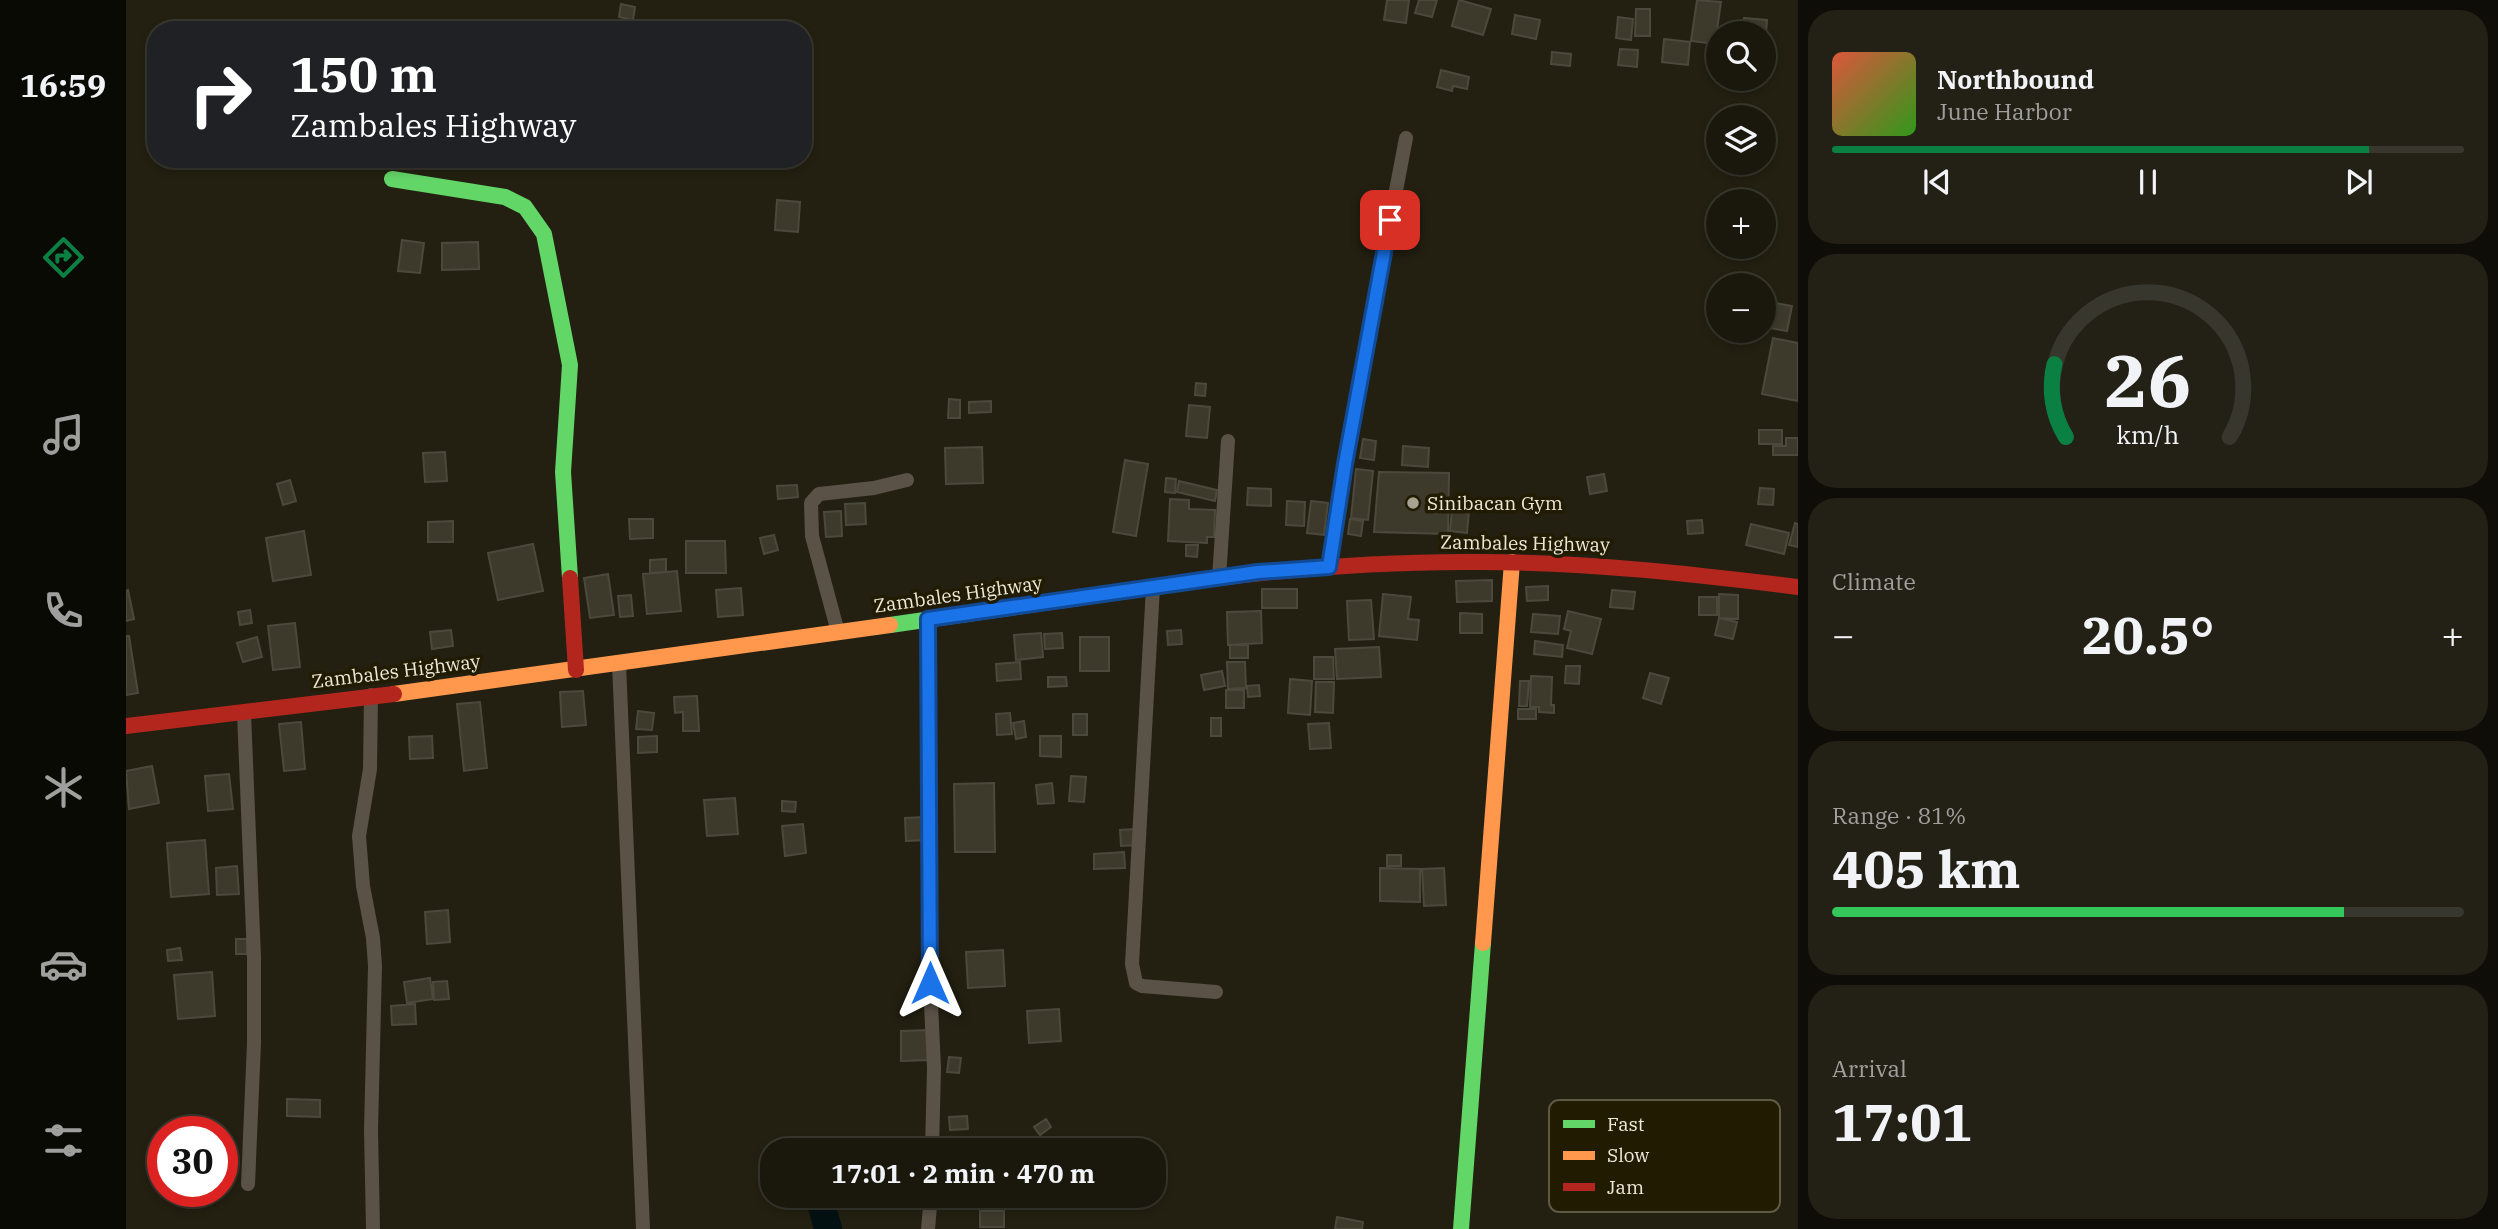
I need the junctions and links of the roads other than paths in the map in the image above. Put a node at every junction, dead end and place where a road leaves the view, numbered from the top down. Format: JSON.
{"nodes":[{"id":1,"x":1406,"y":138,"type":"dead end"},
{"id":2,"x":392,"y":179,"type":"dead end"},
{"id":3,"x":1228,"y":441,"type":"dead end"},
{"id":4,"x":907,"y":480,"type":"dead end"},
{"id":5,"x":1512,"y":562,"type":"junction"},
{"id":6,"x":1329,"y":567,"type":"junction"},
{"id":7,"x":1219,"y":578,"type":"junction"},
{"id":8,"x":1153,"y":587,"type":"junction"},
{"id":9,"x":1798,"y":587,"type":"edge"},
{"id":10,"x":928,"y":619,"type":"junction"},
{"id":11,"x":838,"y":632,"type":"junction"},
{"id":12,"x":619,"y":664,"type":"junction"},
{"id":13,"x":576,"y":670,"type":"junction"},
{"id":14,"x":371,"y":695,"type":"junction"},
{"id":15,"x":244,"y":713,"type":"junction"},
{"id":16,"x":126,"y":726,"type":"edge"},
{"id":17,"x":1216,"y":992,"type":"dead end"},
{"id":18,"x":932,"y":1138,"type":"edge"},
{"id":19,"x":248,"y":1184,"type":"dead end"},
{"id":20,"x":930,"y":1208,"type":"edge"},
{"id":21,"x":373,"y":1229,"type":"edge"},
{"id":22,"x":643,"y":1229,"type":"edge"},
{"id":23,"x":928,"y":1229,"type":"edge"},
{"id":24,"x":1461,"y":1229,"type":"edge"}],
"edges":[{"from":1,"to":6,"type":"street"},
{"from":2,"to":13,"type":"main road"},
{"from":3,"to":7,"type":"street"},
{"from":4,"to":11,"type":"street"},
{"from":5,"to":6,"type":"main road","name":"Zambales Highway"},
{"from":5,"to":9,"type":"main road","name":"Zambales Highway"},
{"from":5,"to":24,"type":"main road"},
{"from":6,"to":7,"type":"main road","name":"Zambales Highway"},
{"from":7,"to":8,"type":"main road","name":"Zambales Highway"},
{"from":8,"to":10,"type":"main road","name":"Zambales Highway"},
{"from":8,"to":17,"type":"street"},
{"from":10,"to":11,"type":"main road","name":"Zambales Highway"},
{"from":10,"to":18,"type":"street"},
{"from":11,"to":12,"type":"main road","name":"Zambales Highway"},
{"from":12,"to":13,"type":"main road","name":"Zambales Highway"},
{"from":12,"to":22,"type":"street"},
{"from":13,"to":14,"type":"main road","name":"Zambales Highway"},
{"from":14,"to":15,"type":"main road","name":"Zambales Highway"},
{"from":14,"to":21,"type":"street"},
{"from":15,"to":16,"type":"main road","name":"Zambales Highway"},
{"from":15,"to":19,"type":"street"},
{"from":20,"to":23,"type":"street"}]}
